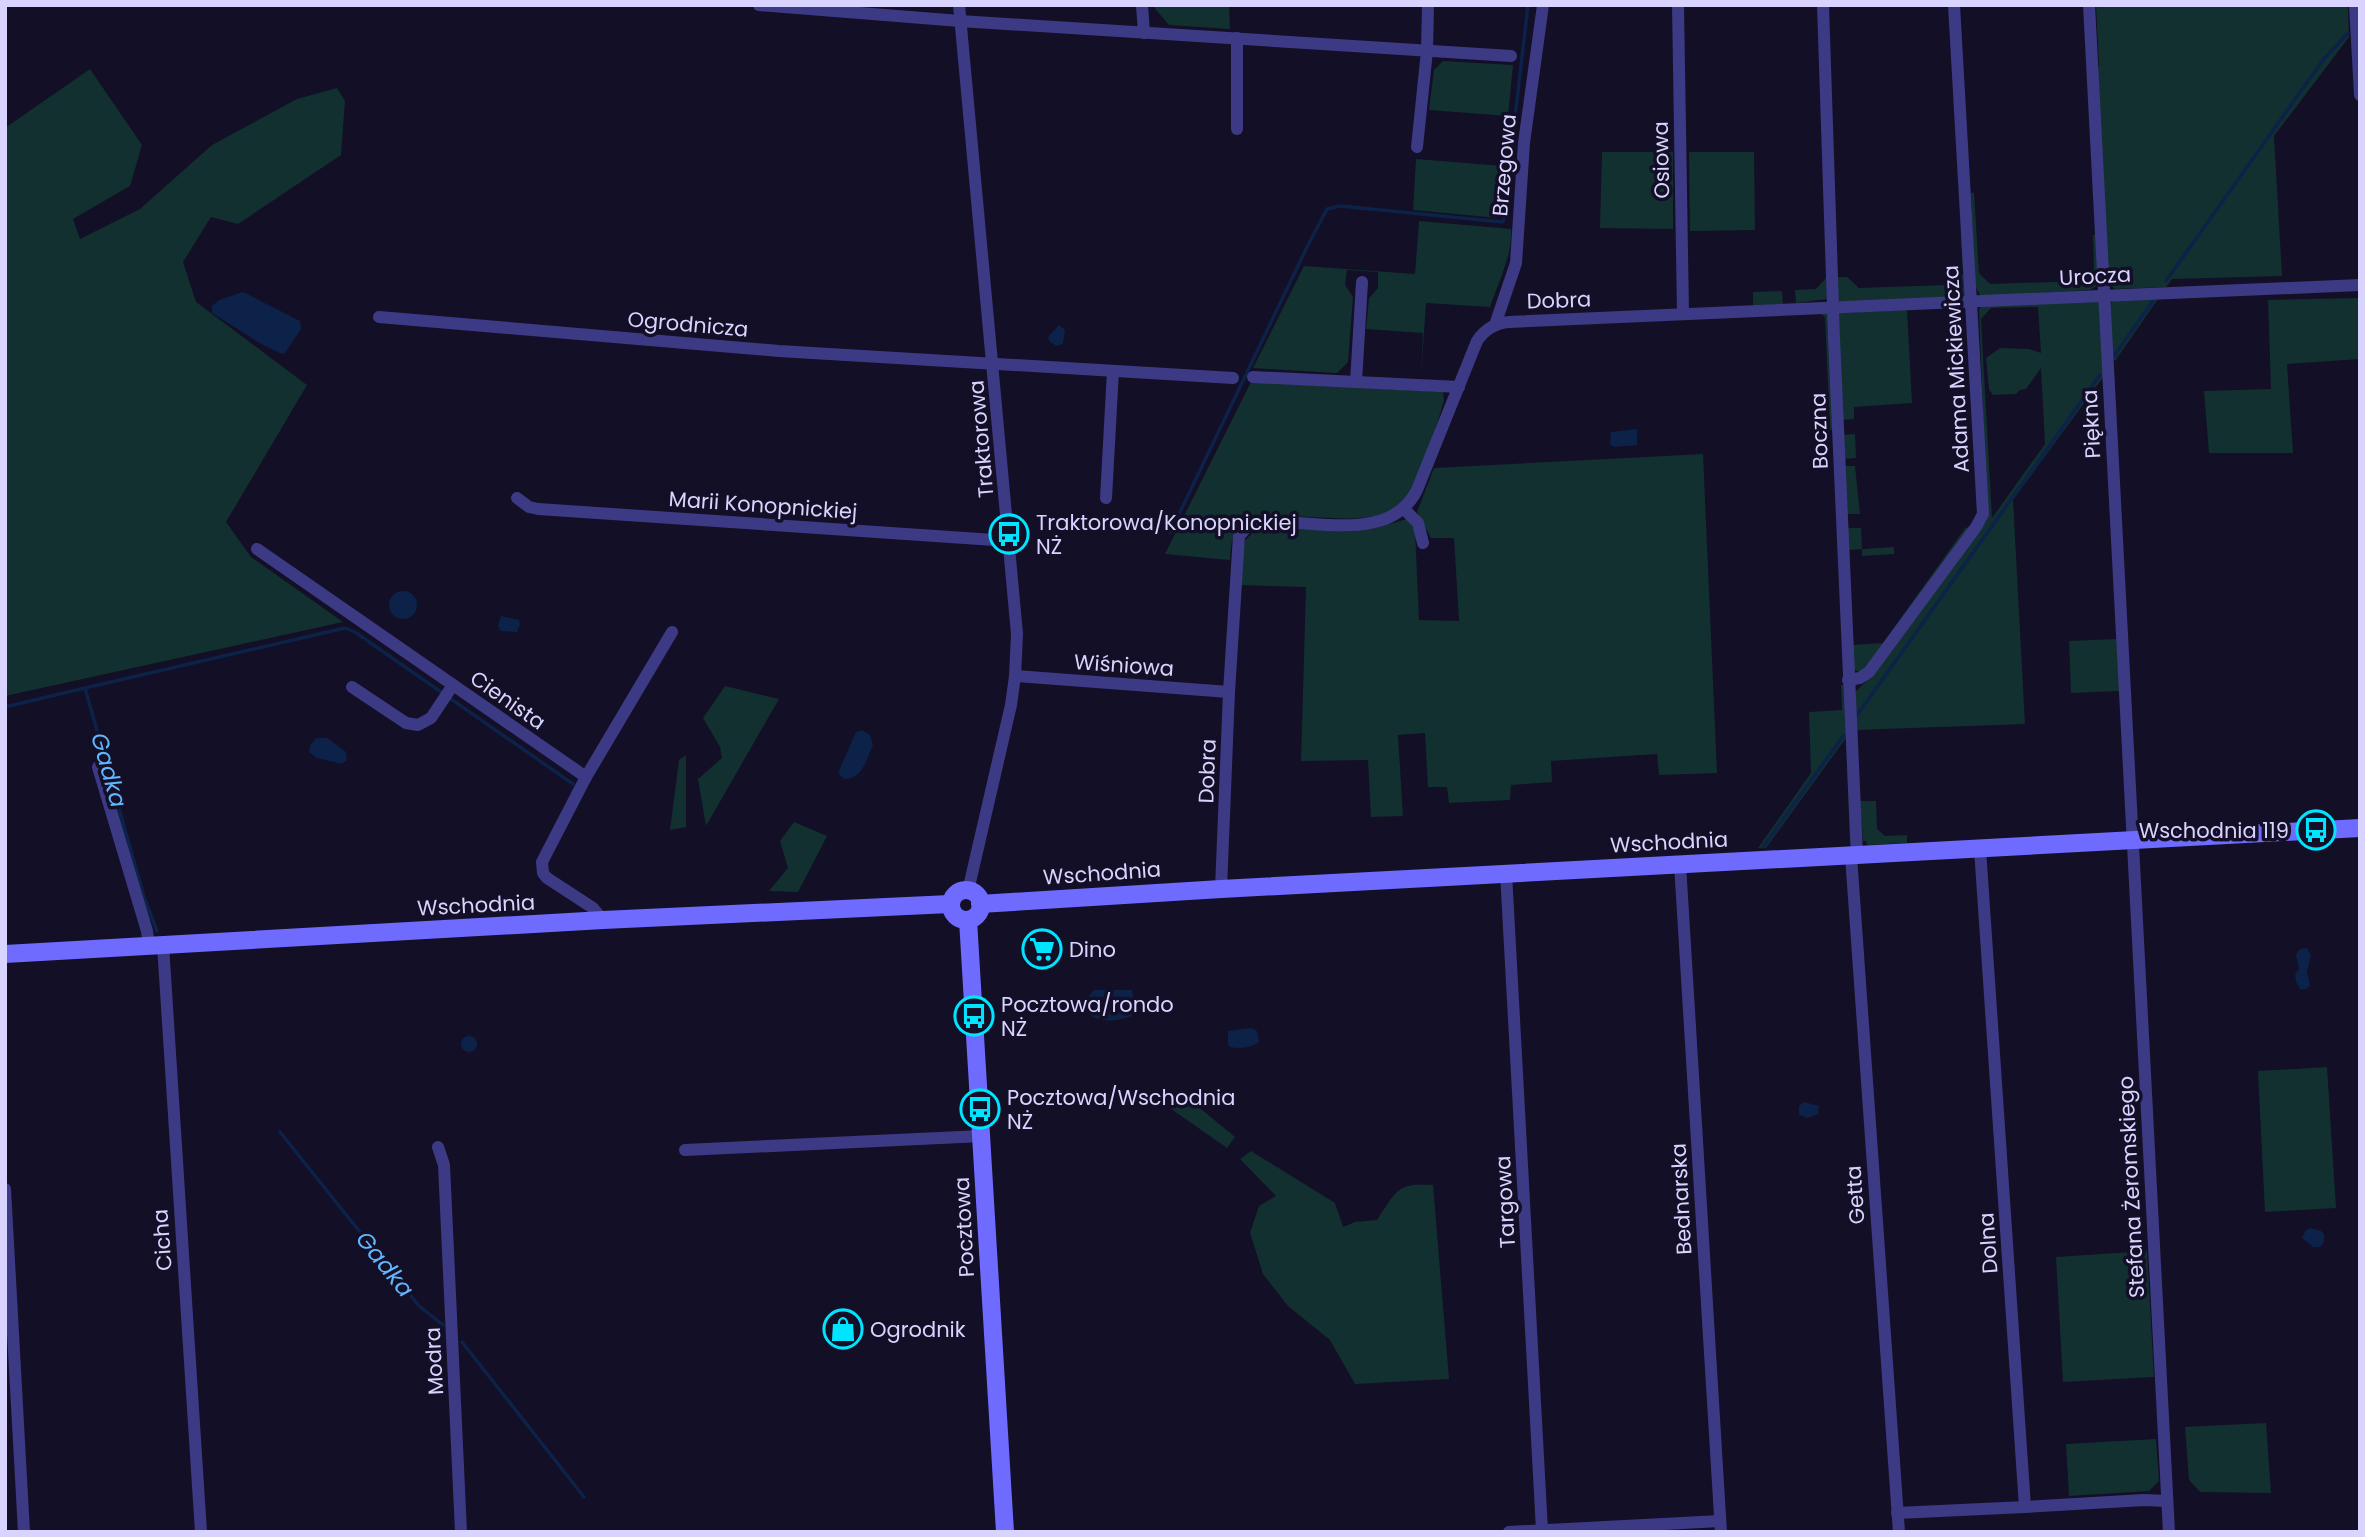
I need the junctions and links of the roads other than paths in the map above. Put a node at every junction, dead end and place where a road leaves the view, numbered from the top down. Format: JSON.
{"nodes":[{"id":1,"x":759,"y":5,"type":"edge"},
{"id":2,"x":959,"y":5,"type":"edge"},
{"id":3,"x":1142,"y":5,"type":"edge"},
{"id":4,"x":1428,"y":5,"type":"edge"},
{"id":5,"x":1543,"y":5,"type":"edge"},
{"id":6,"x":1678,"y":5,"type":"edge"},
{"id":7,"x":1823,"y":5,"type":"edge"},
{"id":8,"x":1954,"y":5,"type":"edge"},
{"id":9,"x":2089,"y":5,"type":"edge"},
{"id":10,"x":2355,"y":5,"type":"edge"},
{"id":11,"x":774,"y":6,"type":"edge"},
{"id":12,"x":849,"y":9,"type":"edge"},
{"id":13,"x":960,"y":22,"type":"junction"},
{"id":14,"x":1144,"y":33,"type":"junction"},
{"id":15,"x":1237,"y":38,"type":"junction"},
{"id":16,"x":1427,"y":51,"type":"junction"},
{"id":17,"x":1511,"y":56,"type":"dead end"},
{"id":18,"x":2360,"y":94,"type":"edge"},
{"id":19,"x":1237,"y":129,"type":"dead end"},
{"id":20,"x":1417,"y":147,"type":"dead end"},
{"id":21,"x":1362,"y":282,"type":"dead end"},
{"id":22,"x":2360,"y":285,"type":"edge"},
{"id":23,"x":2104,"y":294,"type":"junction"},
{"id":24,"x":1972,"y":302,"type":"junction"},
{"id":25,"x":1833,"y":307,"type":"junction"},
{"id":26,"x":1683,"y":314,"type":"junction"},
{"id":27,"x":379,"y":317,"type":"dead end"},
{"id":28,"x":1495,"y":325,"type":"junction"},
{"id":29,"x":994,"y":364,"type":"junction"},
{"id":30,"x":1113,"y":371,"type":"junction"},
{"id":31,"x":1253,"y":377,"type":"dead end"},
{"id":32,"x":1233,"y":378,"type":"dead end"},
{"id":33,"x":1356,"y":382,"type":"junction"},
{"id":34,"x":1459,"y":387,"type":"junction"},
{"id":35,"x":517,"y":498,"type":"dead end"},
{"id":36,"x":1106,"y":498,"type":"dead end"},
{"id":37,"x":1404,"y":509,"type":"junction"},
{"id":38,"x":1009,"y":541,"type":"junction"},
{"id":39,"x":1423,"y":543,"type":"dead end"},
{"id":40,"x":257,"y":549,"type":"dead end"},
{"id":41,"x":672,"y":632,"type":"dead end"},
{"id":42,"x":1016,"y":676,"type":"junction"},
{"id":43,"x":1848,"y":680,"type":"junction"},
{"id":44,"x":453,"y":685,"type":"junction"},
{"id":45,"x":352,"y":687,"type":"dead end"},
{"id":46,"x":1229,"y":692,"type":"junction"},
{"id":47,"x":98,"y":767,"type":"dead end"},
{"id":48,"x":586,"y":777,"type":"junction"},
{"id":49,"x":2360,"y":828,"type":"edge"},
{"id":50,"x":2132,"y":840,"type":"junction"},
{"id":51,"x":1980,"y":849,"type":"junction"},
{"id":52,"x":1854,"y":855,"type":"junction"},
{"id":53,"x":1680,"y":864,"type":"junction"},
{"id":54,"x":1506,"y":873,"type":"junction"},
{"id":55,"x":1221,"y":889,"type":"junction"},
{"id":56,"x":968,"y":891,"type":"junction"},
{"id":57,"x":950,"y":904,"type":"junction"},
{"id":58,"x":981,"y":904,"type":"junction"},
{"id":59,"x":603,"y":920,"type":"junction"},
{"id":60,"x":968,"y":920,"type":"junction"},
{"id":61,"x":156,"y":946,"type":"junction"},
{"id":62,"x":5,"y":954,"type":"edge"},
{"id":63,"x":982,"y":1136,"type":"junction"},
{"id":64,"x":438,"y":1147,"type":"dead end"},
{"id":65,"x":685,"y":1150,"type":"dead end"},
{"id":66,"x":5,"y":1189,"type":"edge"},
{"id":67,"x":2168,"y":1501,"type":"junction"},
{"id":68,"x":2025,"y":1507,"type":"junction"},
{"id":69,"x":1897,"y":1513,"type":"junction"},
{"id":70,"x":1721,"y":1526,"type":"edge"},
{"id":71,"x":1542,"y":1530,"type":"junction"},
{"id":72,"x":24,"y":1532,"type":"edge"},
{"id":73,"x":201,"y":1532,"type":"edge"},
{"id":74,"x":461,"y":1532,"type":"edge"},
{"id":75,"x":1005,"y":1532,"type":"edge"},
{"id":76,"x":1509,"y":1532,"type":"edge"},
{"id":77,"x":1899,"y":1532,"type":"edge"},
{"id":78,"x":2169,"y":1532,"type":"edge"}],
"edges":[{"from":1,"to":11,"type":"street"},
{"from":2,"to":13,"type":"street","name":"Traktorowa"},
{"from":3,"to":14,"type":"street"},
{"from":4,"to":16,"type":"street"},
{"from":5,"to":28,"type":"street","name":"Brzegowa"},
{"from":6,"to":26,"type":"street","name":"Osiowa"},
{"from":7,"to":25,"type":"street","name":"Boczna"},
{"from":8,"to":24,"type":"street","name":"Adama Mickiewicza"},
{"from":9,"to":23,"type":"street","name":"Piękna"},
{"from":10,"to":18,"type":"street"},
{"from":11,"to":12,"type":"street"},
{"from":12,"to":13,"type":"street"},
{"from":13,"to":14,"type":"street"},
{"from":13,"to":29,"type":"street","name":"Traktorowa"},
{"from":14,"to":15,"type":"street"},
{"from":15,"to":16,"type":"street"},
{"from":15,"to":19,"type":"street"},
{"from":16,"to":17,"type":"street"},
{"from":16,"to":20,"type":"street"},
{"from":21,"to":33,"type":"street"},
{"from":22,"to":23,"type":"street","name":"Urocza"},
{"from":23,"to":24,"type":"street","name":"Urocza"},
{"from":23,"to":50,"type":"street","name":"Piękna"},
{"from":24,"to":25,"type":"street","name":"Urocza"},
{"from":24,"to":43,"type":"street","name":"Adama Mickiewicza"},
{"from":25,"to":26,"type":"street","name":"Dobra"},
{"from":25,"to":43,"type":"street","name":"Boczna"},
{"from":26,"to":28,"type":"street","name":"Dobra"},
{"from":27,"to":29,"type":"street","name":"Ogrodnicza"},
{"from":28,"to":34,"type":"street"},
{"from":29,"to":30,"type":"street","name":"Ogrodnicza"},
{"from":29,"to":38,"type":"street","name":"Traktorowa"},
{"from":30,"to":32,"type":"street","name":"Ogrodnicza"},
{"from":30,"to":36,"type":"street"},
{"from":31,"to":33,"type":"street"},
{"from":33,"to":34,"type":"street"},
{"from":34,"to":37,"type":"street"},
{"from":35,"to":38,"type":"street","name":"Marii Konopnickiej"},
{"from":37,"to":39,"type":"street"},
{"from":37,"to":46,"type":"street","name":"Dobra"},
{"from":38,"to":42,"type":"street","name":"Traktorowa"},
{"from":40,"to":44,"type":"street","name":"Cienista"},
{"from":41,"to":48,"type":"street"},
{"from":42,"to":46,"type":"street","name":"Wiśniowa"},
{"from":42,"to":56,"type":"street","name":"Traktorowa"},
{"from":43,"to":52,"type":"street","name":"Boczna"},
{"from":44,"to":45,"type":"street"},
{"from":44,"to":48,"type":"street","name":"Cienista"},
{"from":46,"to":55,"type":"street","name":"Dobra"},
{"from":47,"to":61,"type":"street","name":"Cicha"},
{"from":48,"to":59,"type":"street"},
{"from":49,"to":50,"type":"street","name":"Wschodnia"},
{"from":50,"to":51,"type":"street","name":"Wschodnia"},
{"from":50,"to":67,"type":"street","name":"Stefana Żeromskiego"},
{"from":51,"to":52,"type":"street","name":"Wschodnia"},
{"from":51,"to":68,"type":"street","name":"Dolna"},
{"from":52,"to":53,"type":"street","name":"Wschodnia"},
{"from":52,"to":69,"type":"street","name":"Getta"},
{"from":53,"to":54,"type":"street","name":"Wschodnia"},
{"from":53,"to":70,"type":"street","name":"Bednarska"},
{"from":54,"to":55,"type":"street","name":"Wschodnia"},
{"from":54,"to":71,"type":"street","name":"Targowa"},
{"from":55,"to":58,"type":"street","name":"Wschodnia"},
{"from":56,"to":57,"type":"street"},
{"from":56,"to":58,"type":"street"},
{"from":57,"to":59,"type":"street","name":"Wschodnia"},
{"from":57,"to":60,"type":"street"},
{"from":58,"to":60,"type":"street"},
{"from":59,"to":61,"type":"street","name":"Wschodnia"},
{"from":60,"to":63,"type":"street","name":"Pocztowa"},
{"from":61,"to":62,"type":"street","name":"Wschodnia"},
{"from":61,"to":73,"type":"street","name":"Cicha"},
{"from":63,"to":65,"type":"street"},
{"from":63,"to":75,"type":"street","name":"Pocztowa"},
{"from":64,"to":74,"type":"street","name":"Modra"},
{"from":66,"to":72,"type":"street"},
{"from":67,"to":68,"type":"street"},
{"from":67,"to":78,"type":"street","name":"Stefana Żeromskiego"},
{"from":68,"to":69,"type":"street"},
{"from":69,"to":77,"type":"street","name":"Getta"},
{"from":70,"to":71,"type":"street"},
{"from":71,"to":76,"type":"street"}]}
